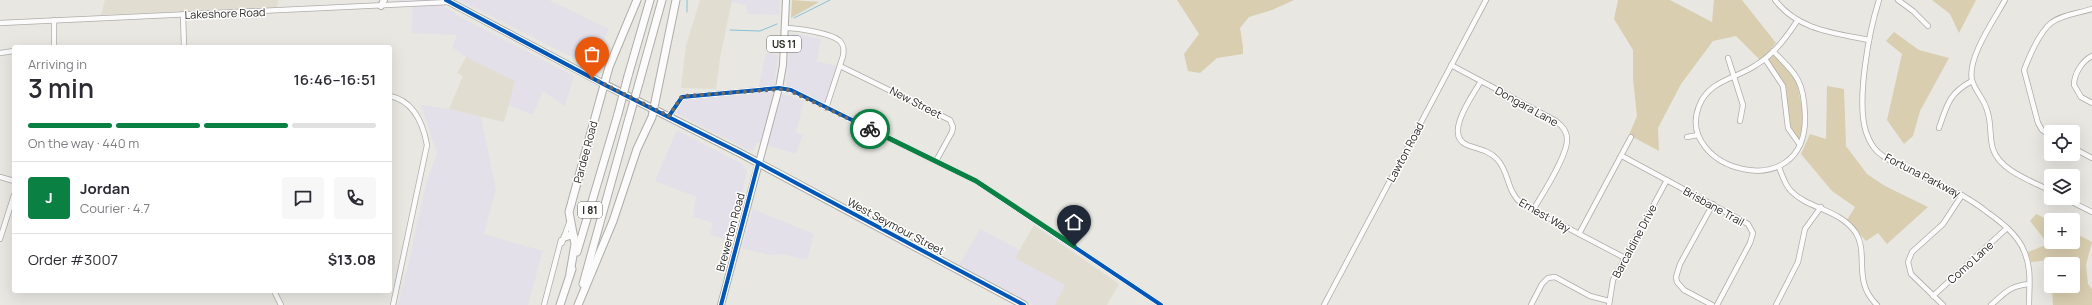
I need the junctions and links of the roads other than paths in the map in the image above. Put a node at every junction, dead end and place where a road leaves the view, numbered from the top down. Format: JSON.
{"nodes":[{"id":1,"x":637,"y":0,"type":"edge"},
{"id":2,"x":650,"y":0,"type":"edge"},
{"id":3,"x":662,"y":0,"type":"edge"},
{"id":4,"x":676,"y":0,"type":"edge"},
{"id":5,"x":786,"y":0,"type":"edge"},
{"id":6,"x":1486,"y":0,"type":"edge"},
{"id":7,"x":1775,"y":0,"type":"edge"},
{"id":8,"x":1879,"y":0,"type":"edge"},
{"id":9,"x":1898,"y":0,"type":"edge"},
{"id":10,"x":2005,"y":0,"type":"edge"},
{"id":11,"x":448,"y":1,"type":"edge"},
{"id":12,"x":382,"y":3,"type":"edge"},
{"id":13,"x":2092,"y":9,"type":"edge"},
{"id":14,"x":183,"y":14,"type":"junction"},
{"id":15,"x":54,"y":20,"type":"junction"},
{"id":16,"x":1797,"y":21,"type":"junction"},
{"id":17,"x":0,"y":23,"type":"edge"},
{"id":18,"x":1928,"y":26,"type":"dead end"},
{"id":19,"x":785,"y":28,"type":"junction"},
{"id":20,"x":1868,"y":40,"type":"junction"},
{"id":21,"x":54,"y":45,"type":"edge"},
{"id":22,"x":184,"y":45,"type":"edge"},
{"id":23,"x":12,"y":51,"type":"edge"},
{"id":24,"x":1773,"y":51,"type":"junction"},
{"id":25,"x":0,"y":52,"type":"edge"},
{"id":26,"x":2092,"y":56,"type":"edge"},
{"id":27,"x":1728,"y":58,"type":"dead end"},
{"id":28,"x":1765,"y":59,"type":"junction"},
{"id":29,"x":1451,"y":65,"type":"junction"},
{"id":30,"x":840,"y":66,"type":"junction"},
{"id":31,"x":1734,"y":76,"type":"junction"},
{"id":32,"x":1481,"y":81,"type":"junction"},
{"id":33,"x":1972,"y":81,"type":"junction"},
{"id":34,"x":606,"y":85,"type":"junction"},
{"id":35,"x":779,"y":88,"type":"junction"},
{"id":36,"x":392,"y":97,"type":"edge"},
{"id":37,"x":2092,"y":103,"type":"edge"},
{"id":38,"x":826,"y":108,"type":"junction"},
{"id":39,"x":655,"y":109,"type":"junction"},
{"id":40,"x":669,"y":116,"type":"junction"},
{"id":41,"x":1740,"y":120,"type":"dead end"},
{"id":42,"x":1939,"y":128,"type":"dead end"},
{"id":43,"x":2044,"y":131,"type":"edge"},
{"id":44,"x":1698,"y":135,"type":"junction"},
{"id":45,"x":1631,"y":137,"type":"dead end"},
{"id":46,"x":1687,"y":137,"type":"dead end"},
{"id":47,"x":1800,"y":145,"type":"junction"},
{"id":48,"x":2080,"y":152,"type":"edge"},
{"id":49,"x":1622,"y":156,"type":"junction"},
{"id":50,"x":2092,"y":158,"type":"edge"},
{"id":51,"x":936,"y":161,"type":"junction"},
{"id":52,"x":758,"y":164,"type":"junction"},
{"id":53,"x":1779,"y":167,"type":"junction"},
{"id":54,"x":0,"y":177,"type":"edge"},
{"id":55,"x":12,"y":180,"type":"edge"},
{"id":56,"x":1667,"y":180,"type":"junction"},
{"id":57,"x":2044,"y":187,"type":"edge"},
{"id":58,"x":1962,"y":195,"type":"junction"},
{"id":59,"x":12,"y":201,"type":"edge"},
{"id":60,"x":1712,"y":204,"type":"junction"},
{"id":61,"x":2078,"y":205,"type":"edge"},
{"id":62,"x":1821,"y":207,"type":"junction"},
{"id":63,"x":1534,"y":210,"type":"junction"},
{"id":64,"x":2092,"y":212,"type":"edge"},
{"id":65,"x":570,"y":215,"type":"junction"},
{"id":66,"x":2006,"y":228,"type":"junction"},
{"id":67,"x":1579,"y":234,"type":"junction"},
{"id":68,"x":574,"y":237,"type":"junction"},
{"id":69,"x":0,"y":240,"type":"edge"},
{"id":70,"x":563,"y":240,"type":"junction"},
{"id":71,"x":1625,"y":258,"type":"junction"},
{"id":72,"x":570,"y":273,"type":"junction"},
{"id":73,"x":2029,"y":284,"type":"junction"},
{"id":74,"x":275,"y":293,"type":"edge"},
{"id":75,"x":1933,"y":296,"type":"junction"},
{"id":76,"x":1873,"y":301,"type":"junction"},
{"id":77,"x":1609,"y":303,"type":"edge"},
{"id":78,"x":281,"y":305,"type":"edge"},
{"id":79,"x":393,"y":305,"type":"edge"},
{"id":80,"x":544,"y":305,"type":"edge"},
{"id":81,"x":560,"y":305,"type":"edge"},
{"id":82,"x":578,"y":305,"type":"edge"},
{"id":83,"x":721,"y":305,"type":"edge"},
{"id":84,"x":1024,"y":305,"type":"edge"},
{"id":85,"x":1161,"y":305,"type":"edge"},
{"id":86,"x":1324,"y":305,"type":"edge"},
{"id":87,"x":1532,"y":305,"type":"edge"},
{"id":88,"x":1712,"y":305,"type":"edge"},
{"id":89,"x":1717,"y":305,"type":"edge"},
{"id":90,"x":1776,"y":305,"type":"edge"},
{"id":91,"x":1868,"y":305,"type":"edge"},
{"id":92,"x":1877,"y":305,"type":"edge"},
{"id":93,"x":1943,"y":305,"type":"edge"},
{"id":94,"x":1991,"y":305,"type":"edge"},
{"id":95,"x":2029,"y":305,"type":"edge"}],
"edges":[{"from":1,"to":34,"type":"highway","name":"Pardee Road"},
{"from":2,"to":72,"type":"highway","number":"I 81","bridge":true},
{"from":3,"to":82,"type":"highway","number":"I 81","bridge":true},
{"from":4,"to":39,"type":"highway"},
{"from":5,"to":19,"type":"main road","name":"Brewerton Road","number":"US 11"},
{"from":6,"to":29,"type":"street","name":"Lawton Road"},
{"from":7,"to":16,"type":"street"},
{"from":8,"to":20,"type":"street","name":"Fortuna Parkway"},
{"from":9,"to":18,"type":"street"},
{"from":10,"to":33,"type":"street"},
{"from":11,"to":12,"type":"street","name":"Lakeshore Road"},
{"from":11,"to":34,"type":"main road"},
{"from":12,"to":14,"type":"street","name":"Lakeshore Road"},
{"from":13,"to":43,"type":"street"},
{"from":14,"to":15,"type":"street","name":"Lakeshore Road"},
{"from":14,"to":22,"type":"street"},
{"from":15,"to":17,"type":"street","name":"Lakeshore Road"},
{"from":15,"to":21,"type":"street"},
{"from":16,"to":20,"type":"street"},
{"from":16,"to":24,"type":"street"},
{"from":19,"to":30,"type":"street"},
{"from":19,"to":35,"type":"main road","name":"Brewerton Road","number":"US 11"},
{"from":20,"to":58,"type":"street","name":"Fortuna Parkway"},
{"from":23,"to":25,"type":"street"},
{"from":24,"to":28,"type":"street"},
{"from":24,"to":47,"type":"street"},
{"from":26,"to":37,"type":"street"},
{"from":27,"to":31,"type":"street"},
{"from":28,"to":31,"type":"street"},
{"from":28,"to":47,"type":"street"},
{"from":29,"to":32,"type":"street","name":"Dongara Lane"},
{"from":29,"to":86,"type":"street","name":"Lawton Road"},
{"from":30,"to":38,"type":"street"},
{"from":30,"to":51,"type":"street","name":"New Street"},
{"from":31,"to":41,"type":"street"},
{"from":31,"to":44,"type":"street"},
{"from":32,"to":63,"type":"street","name":"Ernest Way"},
{"from":32,"to":63,"type":"street","name":"Dongara Lane"},
{"from":33,"to":42,"type":"street"},
{"from":33,"to":57,"type":"street"},
{"from":34,"to":39,"type":"highway","name":"West Seymour Street"},
{"from":34,"to":65,"type":"highway","name":"Pardee Road"},
{"from":35,"to":38,"type":"street"},
{"from":35,"to":40,"type":"street"},
{"from":35,"to":52,"type":"main road","name":"Brewerton Road","number":"US 11"},
{"from":36,"to":79,"type":"street"},
{"from":38,"to":51,"type":"street"},
{"from":39,"to":40,"type":"highway","name":"West Seymour Street"},
{"from":39,"to":82,"type":"highway"},
{"from":40,"to":52,"type":"highway","name":"West Seymour Street"},
{"from":44,"to":46,"type":"street"},
{"from":44,"to":53,"type":"street"},
{"from":45,"to":49,"type":"street"},
{"from":47,"to":53,"type":"street"},
{"from":48,"to":50,"type":"street"},
{"from":49,"to":56,"type":"street","name":"Brisbane Trail"},
{"from":49,"to":67,"type":"street"},
{"from":51,"to":85,"type":"street"},
{"from":52,"to":83,"type":"main road","name":"Brewerton Road","number":"US 11"},
{"from":52,"to":84,"type":"highway","name":"West Seymour Street"},
{"from":53,"to":62,"type":"street"},
{"from":54,"to":55,"type":"street"},
{"from":56,"to":60,"type":"street","name":"Brisbane Trail"},
{"from":56,"to":71,"type":"street","name":"Barcaldine Drive"},
{"from":58,"to":66,"type":"street","name":"Fortuna Parkway"},
{"from":58,"to":75,"type":"street"},
{"from":59,"to":69,"type":"street"},
{"from":60,"to":88,"type":"street"},
{"from":60,"to":89,"type":"street","name":"Brisbane Trail"},
{"from":61,"to":64,"type":"street"},
{"from":62,"to":76,"type":"street"},
{"from":62,"to":90,"type":"street"},
{"from":63,"to":67,"type":"street","name":"Ernest Way"},
{"from":65,"to":68,"type":"highway"},
{"from":65,"to":70,"type":"street","name":"Pardee Road"},
{"from":66,"to":73,"type":"street","name":"Fortuna Parkway"},
{"from":66,"to":75,"type":"street","name":"Como Lane"},
{"from":67,"to":71,"type":"street","name":"Ernest Way"},
{"from":68,"to":70,"type":"highway"},
{"from":68,"to":72,"type":"highway"},
{"from":70,"to":80,"type":"street","name":"Pardee Road"},
{"from":71,"to":77,"type":"street","name":"Barcaldine Drive"},
{"from":72,"to":81,"type":"highway","number":"I 81"},
{"from":73,"to":94,"type":"street"},
{"from":73,"to":95,"type":"street","name":"Fortuna Parkway"},
{"from":74,"to":78,"type":"street"},
{"from":75,"to":93,"type":"street"},
{"from":76,"to":91,"type":"street"},
{"from":76,"to":92,"type":"street"},
{"from":77,"to":87,"type":"street"}]}
